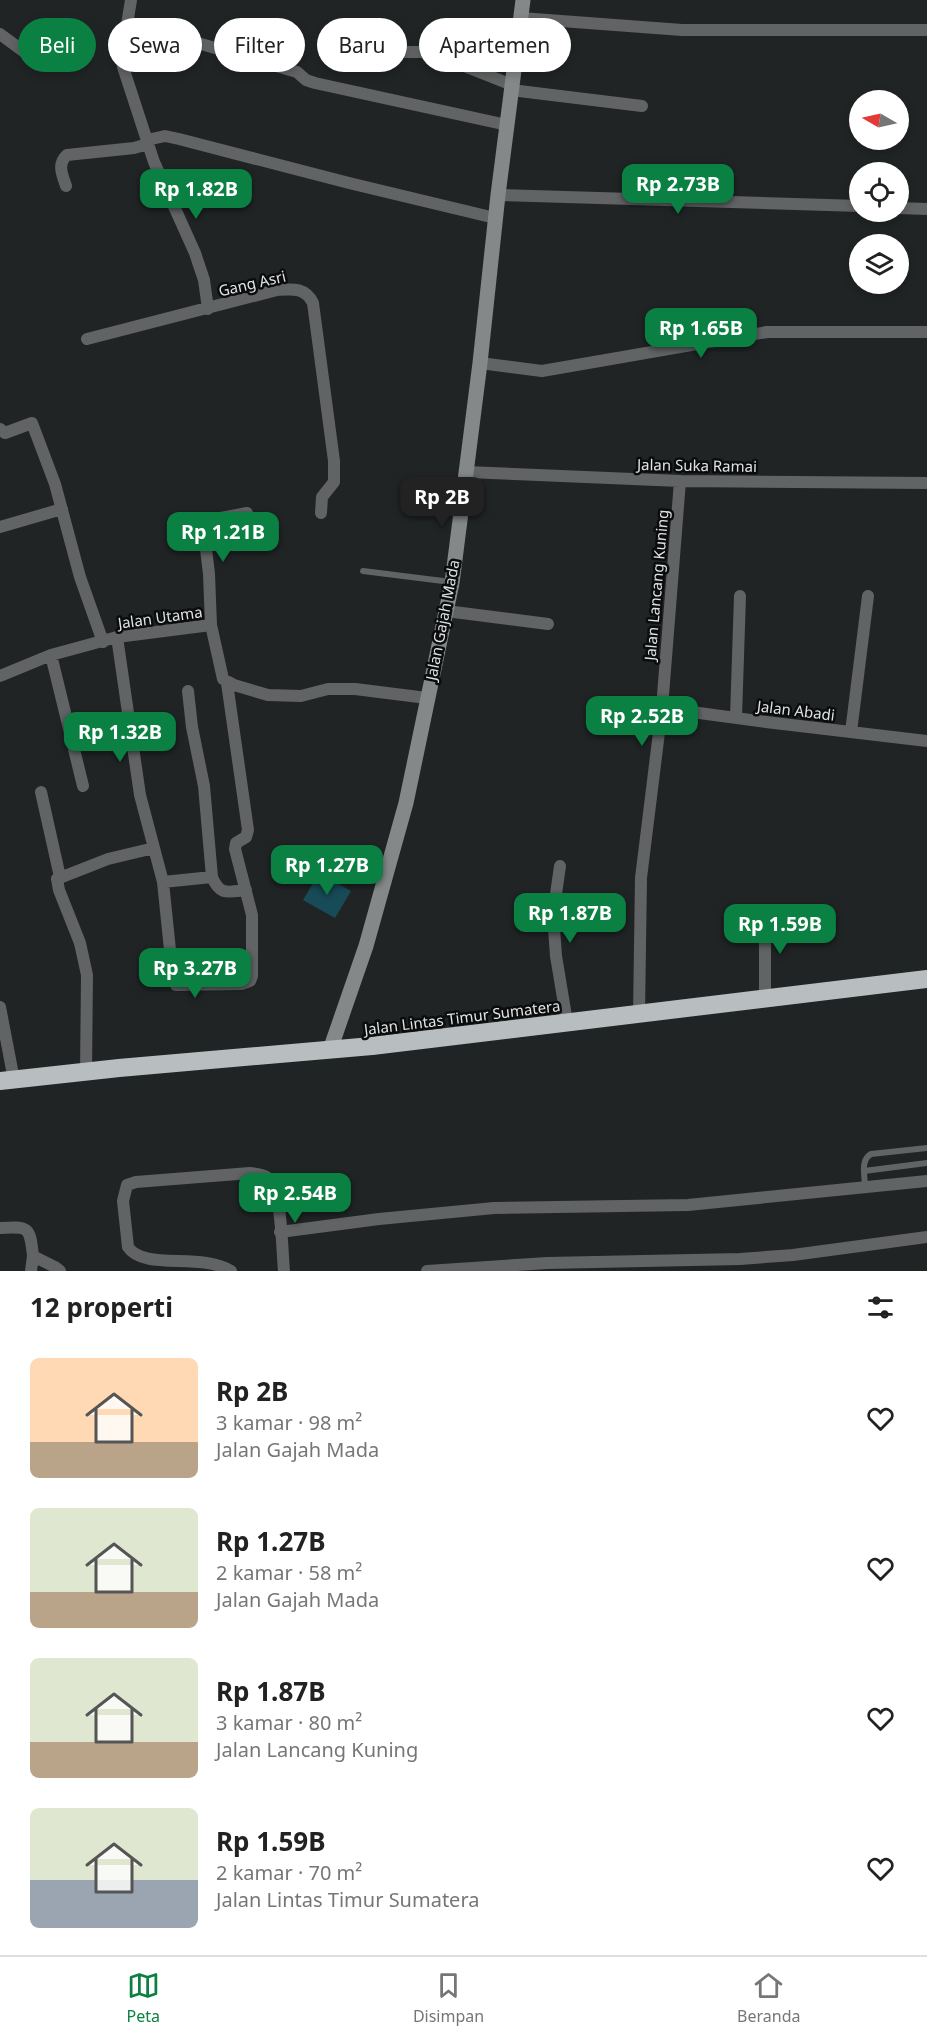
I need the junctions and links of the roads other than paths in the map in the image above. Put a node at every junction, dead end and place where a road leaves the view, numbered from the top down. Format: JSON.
{"nodes":[{"id":1,"x":131,"y":0,"type":"edge"},
{"id":2,"x":523,"y":0,"type":"edge"},
{"id":3,"x":128,"y":18,"type":"edge"},
{"id":4,"x":521,"y":18,"type":"edge"},
{"id":5,"x":571,"y":22,"type":"edge"},
{"id":6,"x":927,"y":30,"type":"edge"},
{"id":7,"x":0,"y":34,"type":"edge"},
{"id":8,"x":202,"y":44,"type":"edge"},
{"id":9,"x":18,"y":47,"type":"edge"},
{"id":10,"x":407,"y":52,"type":"edge"},
{"id":11,"x":125,"y":72,"type":"edge"},
{"id":12,"x":513,"y":72,"type":"edge"},
{"id":13,"x":511,"y":88,"type":"junction"},
{"id":14,"x":642,"y":106,"type":"dead end"},
{"id":15,"x":507,"y":125,"type":"junction"},
{"id":16,"x":147,"y":142,"type":"junction"},
{"id":17,"x":66,"y":186,"type":"dead end"},
{"id":18,"x":498,"y":195,"type":"junction"},
{"id":19,"x":849,"y":206,"type":"edge"},
{"id":20,"x":909,"y":208,"type":"edge"},
{"id":21,"x":927,"y":209,"type":"edge"},
{"id":22,"x":495,"y":218,"type":"junction"},
{"id":23,"x":208,"y":309,"type":"junction"},
{"id":24,"x":927,"y":332,"type":"edge"},
{"id":25,"x":87,"y":339,"type":"dead end"},
{"id":26,"x":480,"y":363,"type":"junction"},
{"id":27,"x":0,"y":429,"type":"edge"},
{"id":28,"x":466,"y":472,"type":"junction"},
{"id":29,"x":680,"y":482,"type":"junction"},
{"id":30,"x":927,"y":483,"type":"edge"},
{"id":31,"x":62,"y":509,"type":"junction"},
{"id":32,"x":247,"y":513,"type":"dead end"},
{"id":33,"x":321,"y":513,"type":"dead end"},
{"id":34,"x":0,"y":527,"type":"edge"},
{"id":35,"x":363,"y":571,"type":"dead end"},
{"id":36,"x":452,"y":583,"type":"junction"},
{"id":37,"x":740,"y":596,"type":"dead end"},
{"id":38,"x":868,"y":596,"type":"dead end"},
{"id":39,"x":446,"y":611,"type":"junction"},
{"id":40,"x":548,"y":624,"type":"dead end"},
{"id":41,"x":211,"y":625,"type":"junction"},
{"id":42,"x":117,"y":637,"type":"junction"},
{"id":43,"x":103,"y":642,"type":"junction"},
{"id":44,"x":51,"y":655,"type":"junction"},
{"id":45,"x":1,"y":672,"type":"edge"},
{"id":46,"x":227,"y":683,"type":"junction"},
{"id":47,"x":188,"y":690,"type":"dead end"},
{"id":48,"x":427,"y":698,"type":"junction"},
{"id":49,"x":662,"y":708,"type":"junction"},
{"id":50,"x":736,"y":717,"type":"junction"},
{"id":51,"x":851,"y":732,"type":"junction"},
{"id":52,"x":927,"y":741,"type":"edge"},
{"id":53,"x":82,"y":786,"type":"dead end"},
{"id":54,"x":40,"y":792,"type":"dead end"},
{"id":55,"x":154,"y":848,"type":"junction"},
{"id":56,"x":560,"y":866,"type":"dead end"},
{"id":57,"x":60,"y":877,"type":"junction"},
{"id":58,"x":212,"y":878,"type":"junction"},
{"id":59,"x":163,"y":882,"type":"junction"},
{"id":60,"x":246,"y":890,"type":"junction"},
{"id":61,"x":765,"y":913,"type":"dead end"},
{"id":62,"x":927,"y":980,"type":"edge"},
{"id":63,"x":765,"y":998,"type":"junction"},
{"id":64,"x":0,"y":1007,"type":"edge"},
{"id":65,"x":639,"y":1014,"type":"junction"},
{"id":66,"x":567,"y":1023,"type":"junction"},
{"id":67,"x":330,"y":1050,"type":"junction"},
{"id":68,"x":86,"y":1071,"type":"junction"},
{"id":69,"x":7,"y":1080,"type":"edge"},
{"id":70,"x":927,"y":1148,"type":"edge"},
{"id":71,"x":927,"y":1162,"type":"edge"},
{"id":72,"x":864,"y":1171,"type":"junction"},
{"id":73,"x":927,"y":1181,"type":"edge"},
{"id":74,"x":866,"y":1187,"type":"junction"},
{"id":75,"x":0,"y":1228,"type":"edge"},
{"id":76,"x":280,"y":1232,"type":"junction"},
{"id":77,"x":927,"y":1237,"type":"edge"},
{"id":78,"x":33,"y":1256,"type":"junction"},
{"id":79,"x":31,"y":1271,"type":"edge"},
{"id":80,"x":60,"y":1271,"type":"edge"},
{"id":81,"x":231,"y":1271,"type":"edge"},
{"id":82,"x":284,"y":1271,"type":"edge"},
{"id":83,"x":427,"y":1271,"type":"edge"}],
"edges":[{"from":1,"to":3,"type":"street"},
{"from":2,"to":4,"type":"street","name":"Jalan Gajah Mada"},
{"from":5,"to":6,"type":"street"},
{"from":7,"to":9,"type":"street"},
{"from":8,"to":15,"type":"street"},
{"from":10,"to":13,"type":"street"},
{"from":11,"to":16,"type":"street"},
{"from":12,"to":13,"type":"street","name":"Jalan Gajah Mada"},
{"from":13,"to":14,"type":"street"},
{"from":13,"to":15,"type":"street","name":"Jalan Gajah Mada"},
{"from":15,"to":18,"type":"street","name":"Jalan Gajah Mada"},
{"from":16,"to":17,"type":"street"},
{"from":16,"to":22,"type":"street"},
{"from":16,"to":23,"type":"street"},
{"from":18,"to":19,"type":"street"},
{"from":18,"to":22,"type":"street","name":"Jalan Gajah Mada"},
{"from":20,"to":21,"type":"street"},
{"from":22,"to":26,"type":"street","name":"Jalan Gajah Mada"},
{"from":23,"to":25,"type":"street","name":"Gang Asri"},
{"from":23,"to":33,"type":"street","name":"Gang Asri"},
{"from":24,"to":26,"type":"street"},
{"from":26,"to":28,"type":"street","name":"Jalan Gajah Mada"},
{"from":27,"to":31,"type":"street"},
{"from":28,"to":29,"type":"street","name":"Jalan Suka Ramai"},
{"from":28,"to":36,"type":"street","name":"Jalan Gajah Mada"},
{"from":29,"to":30,"type":"street","name":"Jalan Suka Ramai"},
{"from":29,"to":49,"type":"street","name":"Jalan Lancang Kuning"},
{"from":31,"to":34,"type":"street"},
{"from":31,"to":43,"type":"street"},
{"from":32,"to":41,"type":"street"},
{"from":35,"to":36,"type":"lane"},
{"from":36,"to":39,"type":"street","name":"Jalan Gajah Mada"},
{"from":37,"to":50,"type":"street"},
{"from":38,"to":51,"type":"street"},
{"from":39,"to":40,"type":"street"},
{"from":39,"to":48,"type":"street","name":"Jalan Gajah Mada"},
{"from":41,"to":42,"type":"street","name":"Jalan Utama"},
{"from":41,"to":46,"type":"street","name":"Jalan Utama"},
{"from":42,"to":43,"type":"street","name":"Jalan Utama"},
{"from":42,"to":55,"type":"street"},
{"from":43,"to":44,"type":"street","name":"Jalan Utama"},
{"from":44,"to":45,"type":"street","name":"Jalan Utama"},
{"from":44,"to":53,"type":"street"},
{"from":46,"to":48,"type":"street"},
{"from":46,"to":60,"type":"street","name":"Jalan Utama"},
{"from":47,"to":58,"type":"street"},
{"from":48,"to":67,"type":"street","name":"Jalan Gajah Mada"},
{"from":49,"to":50,"type":"street","name":"Jalan Abadi"},
{"from":49,"to":65,"type":"street","name":"Jalan Lancang Kuning"},
{"from":50,"to":51,"type":"street","name":"Jalan Abadi"},
{"from":51,"to":52,"type":"street","name":"Jalan Abadi"},
{"from":54,"to":57,"type":"street"},
{"from":55,"to":57,"type":"street"},
{"from":55,"to":59,"type":"street"},
{"from":56,"to":66,"type":"street"},
{"from":57,"to":68,"type":"street"},
{"from":58,"to":59,"type":"street"},
{"from":58,"to":60,"type":"street"},
{"from":59,"to":60,"type":"street"},
{"from":61,"to":63,"type":"street"},
{"from":62,"to":63,"type":"highway","name":"Jalan Lintas Timur Sumatera"},
{"from":63,"to":65,"type":"highway","name":"Jalan Lintas Timur Sumatera"},
{"from":64,"to":69,"type":"street"},
{"from":65,"to":66,"type":"highway","name":"Jalan Lintas Timur Sumatera"},
{"from":66,"to":67,"type":"highway","name":"Jalan Lintas Timur Sumatera"},
{"from":67,"to":68,"type":"highway","name":"Jalan Lintas Timur Sumatera"},
{"from":68,"to":69,"type":"highway","name":"Jalan Lintas Timur Sumatera"},
{"from":70,"to":72,"type":"lane"},
{"from":71,"to":72,"type":"lane"},
{"from":72,"to":74,"type":"lane"},
{"from":73,"to":74,"type":"street"},
{"from":74,"to":76,"type":"street"},
{"from":75,"to":78,"type":"street"},
{"from":76,"to":81,"type":"street"},
{"from":76,"to":82,"type":"street"},
{"from":77,"to":83,"type":"street"},
{"from":78,"to":79,"type":"street"},
{"from":78,"to":80,"type":"street"}]}
